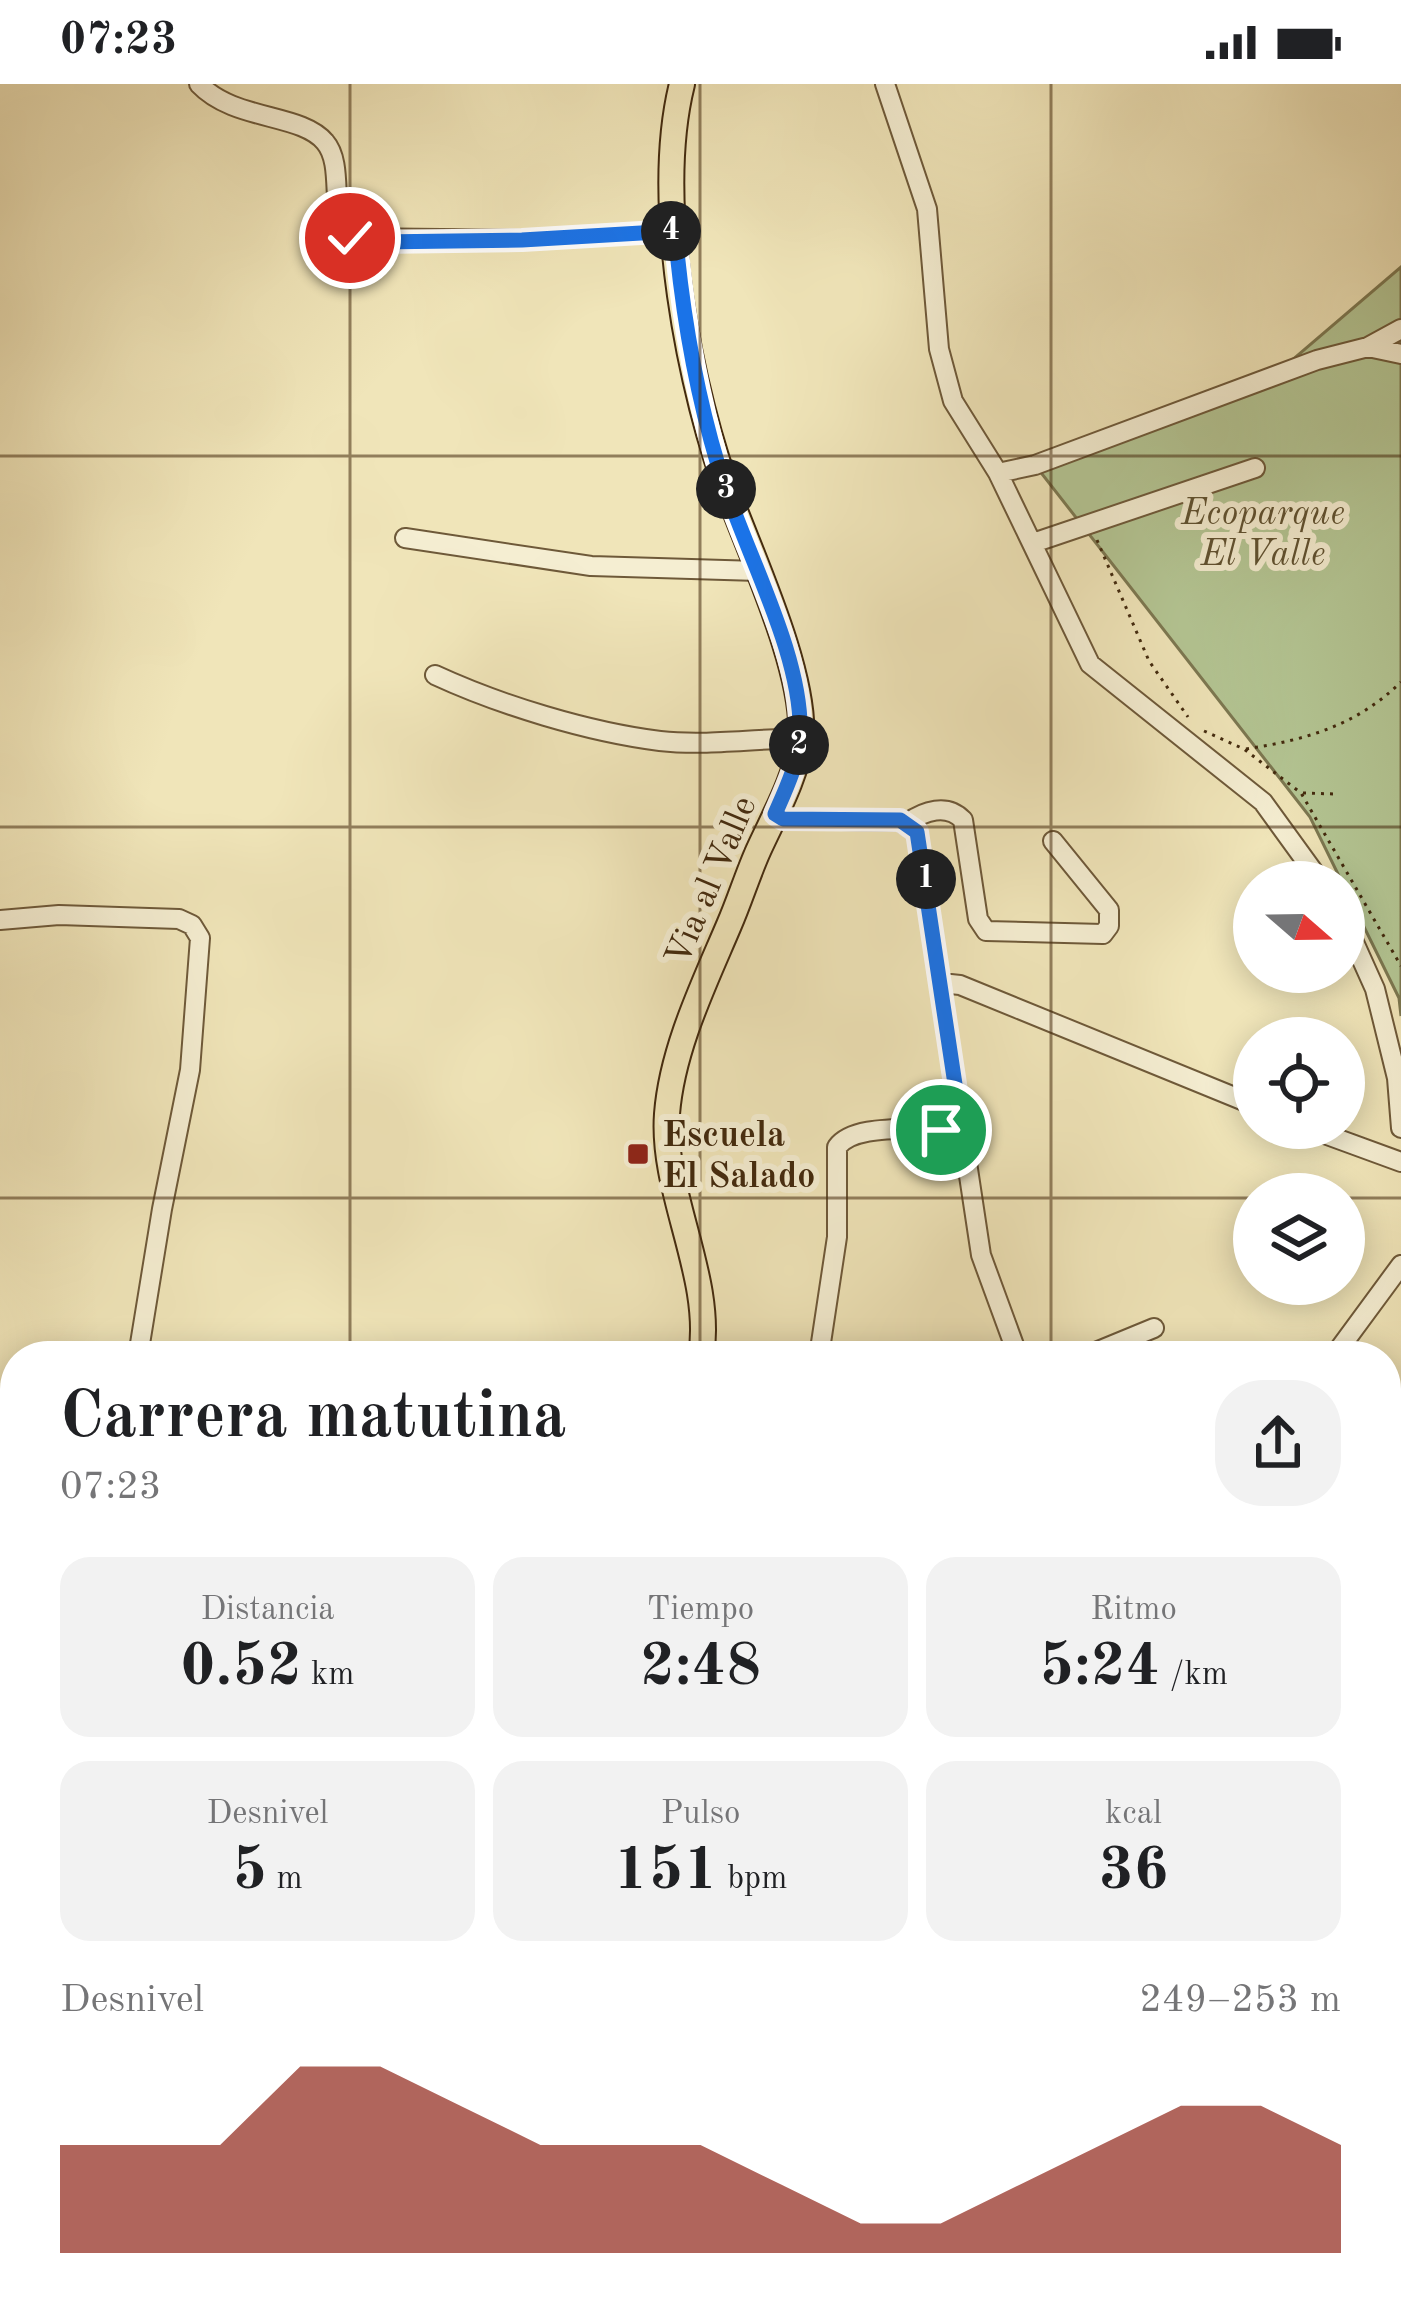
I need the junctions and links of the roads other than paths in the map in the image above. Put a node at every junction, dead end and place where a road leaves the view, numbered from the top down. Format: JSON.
{"nodes":[{"id":1,"x":199,"y":84,"type":"edge"},
{"id":2,"x":682,"y":84,"type":"edge"},
{"id":3,"x":885,"y":84,"type":"edge"},
{"id":4,"x":675,"y":231,"type":"junction"},
{"id":5,"x":1401,"y":328,"type":"edge"},
{"id":6,"x":1368,"y":346,"type":"junction"},
{"id":7,"x":1401,"y":354,"type":"edge"},
{"id":8,"x":1256,"y":468,"type":"dead end"},
{"id":9,"x":998,"y":473,"type":"junction"},
{"id":10,"x":405,"y":538,"type":"dead end"},
{"id":11,"x":1033,"y":542,"type":"junction"},
{"id":12,"x":758,"y":571,"type":"junction"},
{"id":13,"x":435,"y":675,"type":"dead end"},
{"id":14,"x":801,"y":739,"type":"junction"},
{"id":15,"x":775,"y":814,"type":"junction"},
{"id":16,"x":907,"y":823,"type":"junction"},
{"id":17,"x":1053,"y":841,"type":"dead end"},
{"id":18,"x":1307,"y":861,"type":"edge"},
{"id":19,"x":0,"y":920,"type":"edge"},
{"id":20,"x":1365,"y":967,"type":"edge"},
{"id":21,"x":941,"y":982,"type":"junction"},
{"id":22,"x":1233,"y":1096,"type":"edge"},
{"id":23,"x":961,"y":1124,"type":"junction"},
{"id":24,"x":1401,"y":1128,"type":"edge"},
{"id":25,"x":1358,"y":1149,"type":"edge"},
{"id":26,"x":1401,"y":1162,"type":"edge"},
{"id":27,"x":1401,"y":1264,"type":"edge"},
{"id":28,"x":1154,"y":1328,"type":"dead end"},
{"id":29,"x":140,"y":1341,"type":"edge"},
{"id":30,"x":704,"y":1341,"type":"edge"},
{"id":31,"x":821,"y":1341,"type":"edge"},
{"id":32,"x":1013,"y":1341,"type":"edge"},
{"id":33,"x":1122,"y":1341,"type":"edge"},
{"id":34,"x":1345,"y":1341,"type":"edge"}],
"edges":[{"from":1,"to":4,"type":"street"},
{"from":2,"to":4,"type":"main road","name":"Via al Valle"},
{"from":3,"to":9,"type":"street"},
{"from":4,"to":12,"type":"main road","name":"Via al Valle"},
{"from":5,"to":6,"type":"street"},
{"from":6,"to":7,"type":"street"},
{"from":6,"to":9,"type":"street"},
{"from":8,"to":11,"type":"street"},
{"from":9,"to":11,"type":"street"},
{"from":10,"to":12,"type":"street"},
{"from":11,"to":18,"type":"street"},
{"from":12,"to":14,"type":"main road","name":"Via al Valle"},
{"from":13,"to":14,"type":"street"},
{"from":14,"to":15,"type":"main road","name":"Via al Valle"},
{"from":15,"to":16,"type":"street"},
{"from":15,"to":30,"type":"main road","name":"Via al Valle"},
{"from":16,"to":17,"type":"street"},
{"from":16,"to":21,"type":"street"},
{"from":19,"to":29,"type":"street"},
{"from":20,"to":24,"type":"street"},
{"from":21,"to":22,"type":"street"},
{"from":21,"to":23,"type":"street"},
{"from":23,"to":31,"type":"street"},
{"from":23,"to":32,"type":"street"},
{"from":25,"to":26,"type":"street"},
{"from":27,"to":34,"type":"street"},
{"from":28,"to":33,"type":"street"}]}
